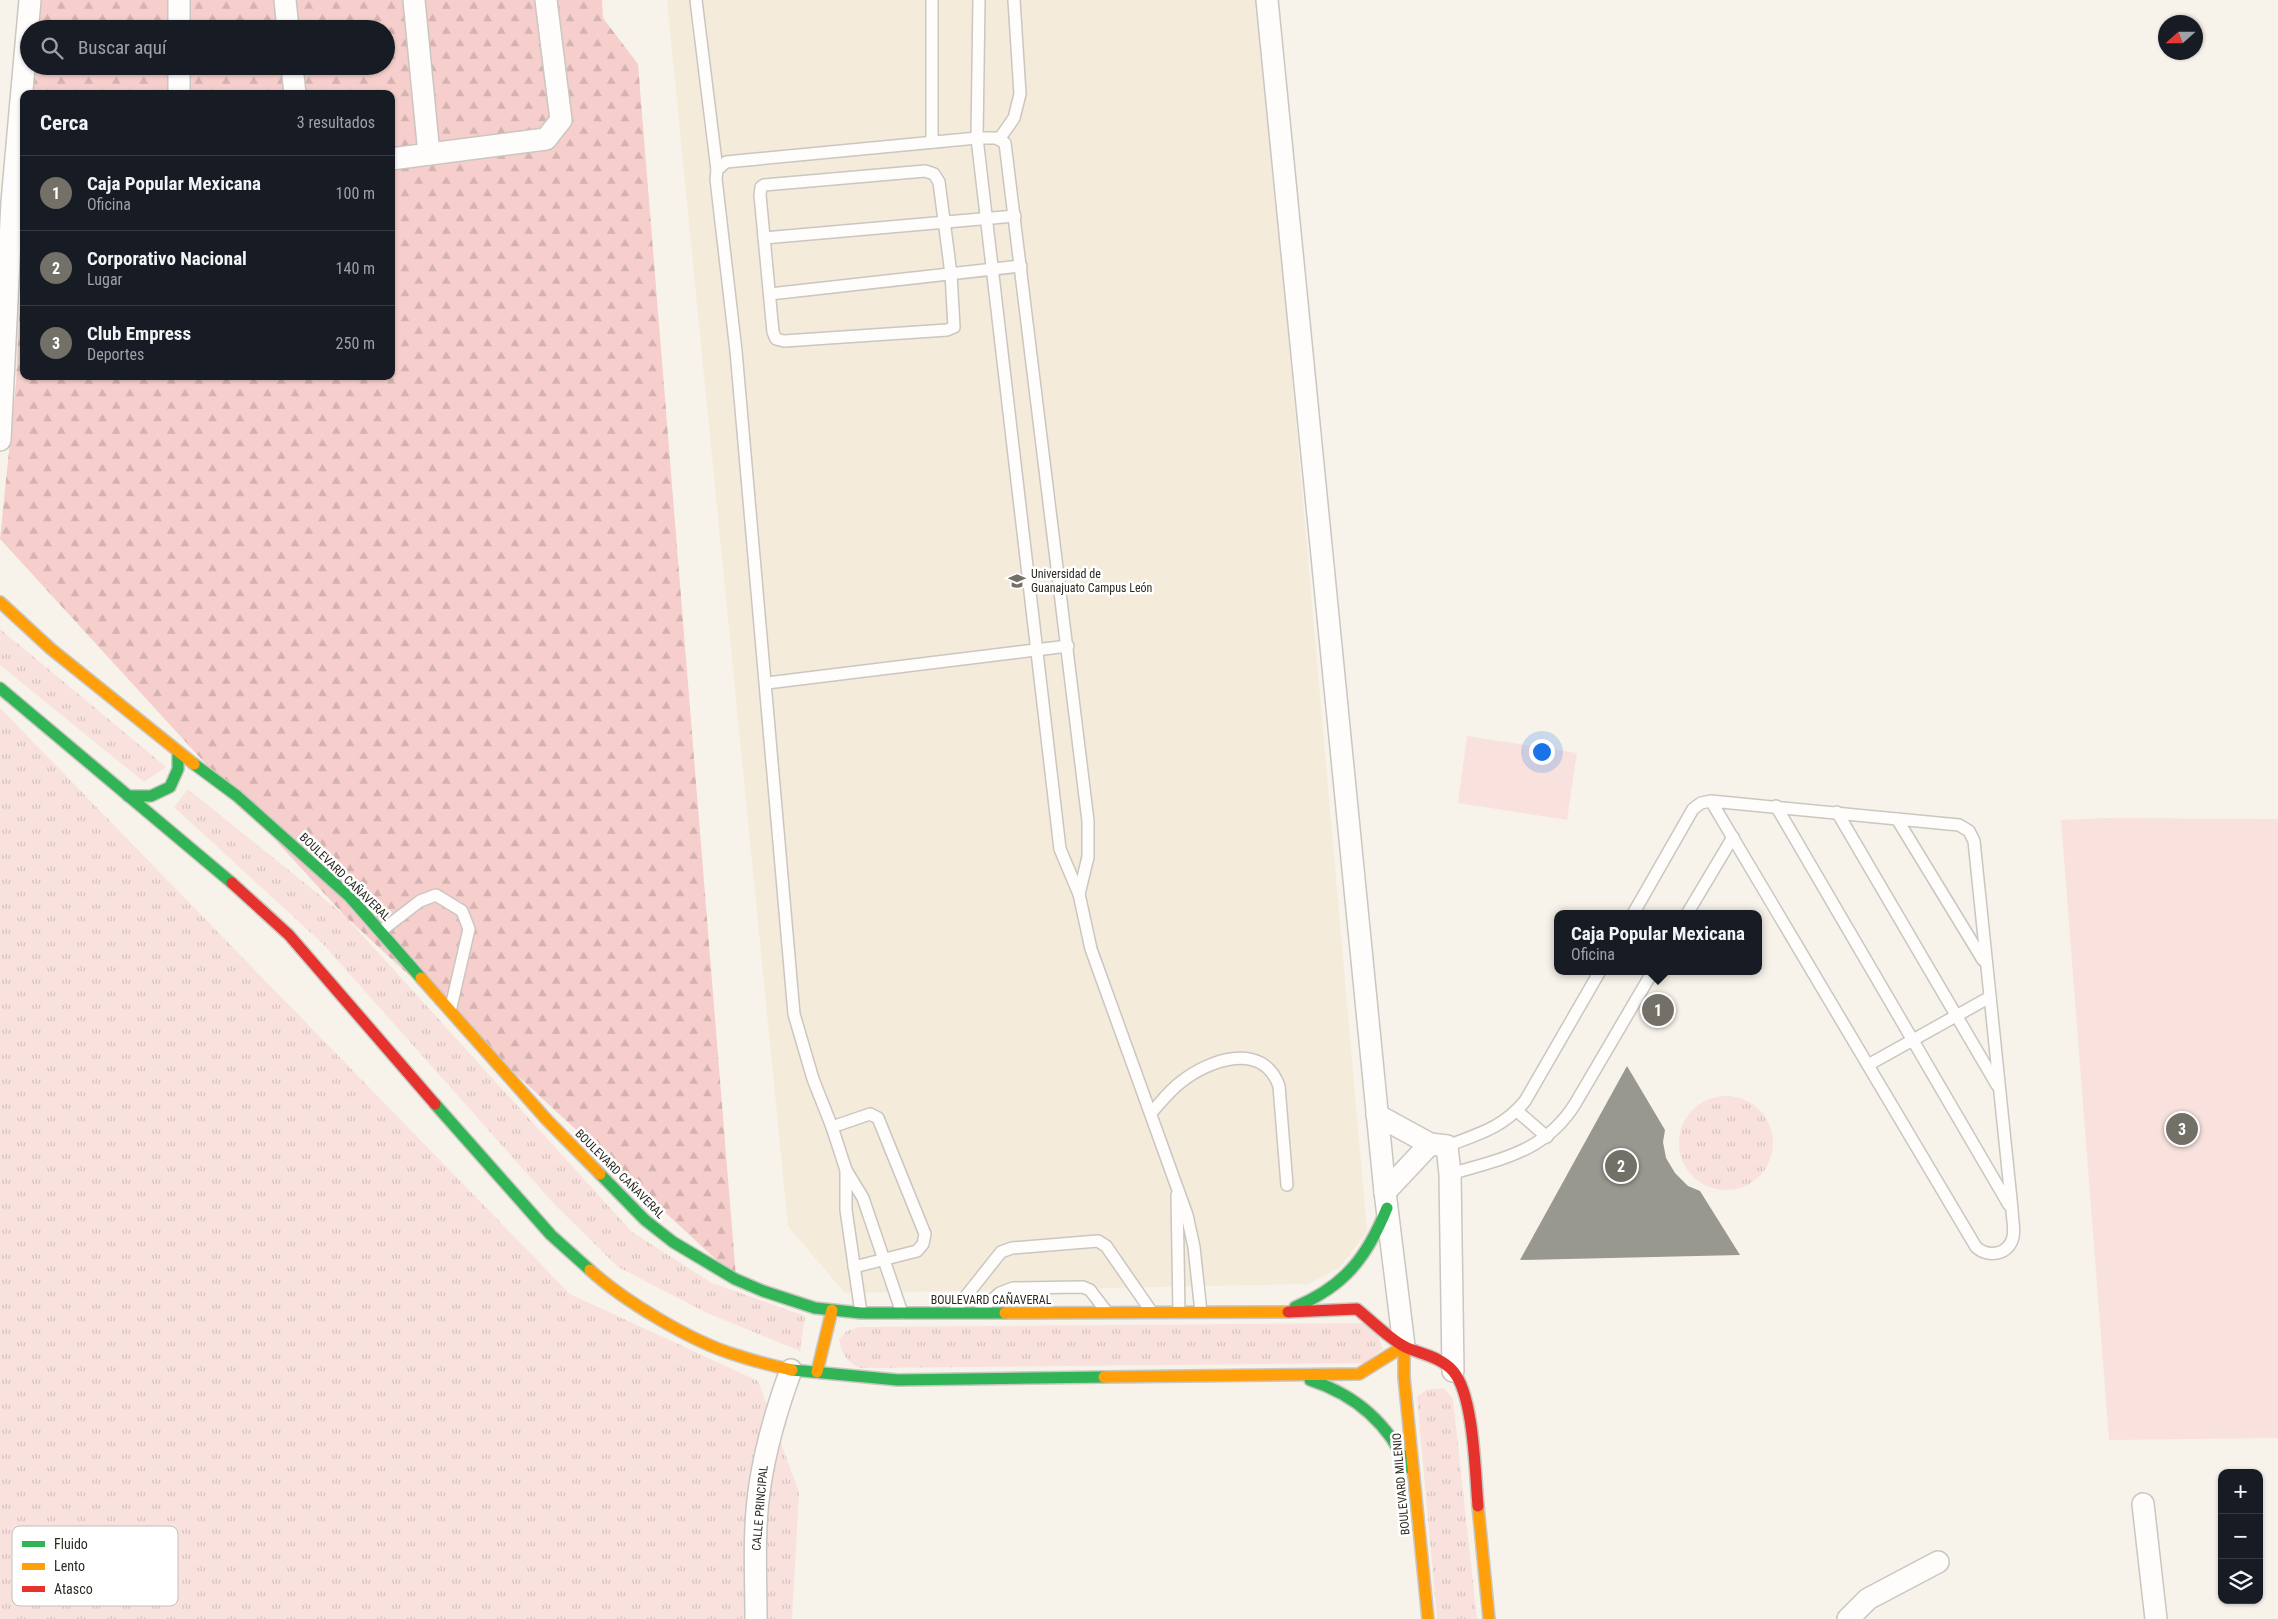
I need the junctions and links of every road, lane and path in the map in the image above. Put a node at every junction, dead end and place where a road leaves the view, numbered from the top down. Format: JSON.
{"nodes":[{"id":1,"x":30,"y":0,"type":"edge"},
{"id":2,"x":179,"y":0,"type":"edge"},
{"id":3,"x":285,"y":0,"type":"edge"},
{"id":4,"x":414,"y":0,"type":"edge"},
{"id":5,"x":546,"y":0,"type":"edge"},
{"id":6,"x":696,"y":0,"type":"edge"},
{"id":7,"x":932,"y":0,"type":"edge"},
{"id":8,"x":979,"y":0,"type":"edge"},
{"id":9,"x":1014,"y":0,"type":"edge"},
{"id":10,"x":1267,"y":0,"type":"edge"},
{"id":11,"x":28,"y":20,"type":"edge"},
{"id":12,"x":179,"y":20,"type":"edge"},
{"id":13,"x":287,"y":20,"type":"edge"},
{"id":14,"x":23,"y":75,"type":"edge"},
{"id":15,"x":179,"y":75,"type":"edge"},
{"id":16,"x":293,"y":75,"type":"edge"},
{"id":17,"x":22,"y":90,"type":"edge"},
{"id":18,"x":180,"y":90,"type":"edge"},
{"id":19,"x":295,"y":90,"type":"edge"},
{"id":20,"x":20,"y":112,"type":"edge"},
{"id":21,"x":976,"y":138,"type":"junction"},
{"id":22,"x":1000,"y":138,"type":"junction"},
{"id":23,"x":932,"y":142,"type":"junction"},
{"id":24,"x":429,"y":154,"type":"junction"},
{"id":25,"x":395,"y":158,"type":"edge"},
{"id":26,"x":717,"y":170,"type":"junction"},
{"id":27,"x":1015,"y":216,"type":"junction"},
{"id":28,"x":986,"y":218,"type":"junction"},
{"id":29,"x":945,"y":222,"type":"junction"},
{"id":30,"x":764,"y":238,"type":"junction"},
{"id":31,"x":1021,"y":266,"type":"junction"},
{"id":32,"x":992,"y":269,"type":"junction"},
{"id":33,"x":951,"y":274,"type":"junction"},
{"id":34,"x":770,"y":294,"type":"junction"},
{"id":35,"x":0,"y":440,"type":"edge"},
{"id":36,"x":0,"y":602,"type":"edge"},
{"id":37,"x":1068,"y":646,"type":"junction"},
{"id":38,"x":1037,"y":650,"type":"junction"},
{"id":39,"x":767,"y":683,"type":"junction"},
{"id":40,"x":0,"y":688,"type":"edge"},
{"id":41,"x":178,"y":752,"type":"junction"},
{"id":42,"x":128,"y":796,"type":"junction"},
{"id":43,"x":1711,"y":801,"type":"junction"},
{"id":44,"x":1776,"y":806,"type":"junction"},
{"id":45,"x":1837,"y":812,"type":"junction"},
{"id":46,"x":1897,"y":818,"type":"junction"},
{"id":47,"x":1733,"y":837,"type":"junction"},
{"id":48,"x":1079,"y":894,"type":"junction"},
{"id":49,"x":1635,"y":910,"type":"edge"},
{"id":50,"x":1689,"y":910,"type":"edge"},
{"id":51,"x":381,"y":931,"type":"junction"},
{"id":52,"x":1985,"y":964,"type":"junction"},
{"id":53,"x":1598,"y":975,"type":"edge"},
{"id":54,"x":1652,"y":975,"type":"edge"},
{"id":55,"x":1990,"y":997,"type":"junction"},
{"id":56,"x":450,"y":1009,"type":"junction"},
{"id":57,"x":1956,"y":1015,"type":"junction"},
{"id":58,"x":1912,"y":1040,"type":"junction"},
{"id":59,"x":1868,"y":1064,"type":"junction"},
{"id":60,"x":1999,"y":1088,"type":"junction"},
{"id":61,"x":1516,"y":1111,"type":"junction"},
{"id":62,"x":1152,"y":1113,"type":"junction"},
{"id":63,"x":1377,"y":1115,"type":"junction"},
{"id":64,"x":832,"y":1127,"type":"junction"},
{"id":65,"x":1547,"y":1137,"type":"junction"},
{"id":66,"x":1439,"y":1145,"type":"junction"},
{"id":67,"x":846,"y":1170,"type":"junction"},
{"id":68,"x":1450,"y":1174,"type":"junction"},
{"id":69,"x":1287,"y":1185,"type":"dead end"},
{"id":70,"x":1177,"y":1191,"type":"junction"},
{"id":71,"x":1386,"y":1200,"type":"junction"},
{"id":72,"x":2012,"y":1209,"type":"junction"},
{"id":73,"x":883,"y":1259,"type":"junction"},
{"id":74,"x":854,"y":1267,"type":"junction"},
{"id":75,"x":832,"y":1310,"type":"junction"},
{"id":76,"x":1179,"y":1312,"type":"junction"},
{"id":77,"x":1201,"y":1312,"type":"junction"},
{"id":78,"x":1281,"y":1312,"type":"junction"},
{"id":79,"x":861,"y":1313,"type":"junction"},
{"id":80,"x":1107,"y":1313,"type":"junction"},
{"id":81,"x":1152,"y":1313,"type":"junction"},
{"id":82,"x":902,"y":1314,"type":"junction"},
{"id":83,"x":952,"y":1314,"type":"junction"},
{"id":84,"x":976,"y":1314,"type":"junction"},
{"id":85,"x":1404,"y":1346,"type":"junction"},
{"id":86,"x":791,"y":1370,"type":"junction"},
{"id":87,"x":1453,"y":1371,"type":"junction"},
{"id":88,"x":817,"y":1372,"type":"junction"},
{"id":89,"x":1291,"y":1376,"type":"junction"},
{"id":90,"x":1415,"y":1486,"type":"junction"},
{"id":91,"x":2143,"y":1504,"type":"dead end"},
{"id":92,"x":1938,"y":1562,"type":"dead end"},
{"id":93,"x":756,"y":1619,"type":"edge"},
{"id":94,"x":1428,"y":1619,"type":"edge"},
{"id":95,"x":1489,"y":1619,"type":"edge"},
{"id":96,"x":1848,"y":1619,"type":"edge"},
{"id":97,"x":2156,"y":1619,"type":"edge"}],
"edges":[{"from":1,"to":11,"type":"street"},
{"from":2,"to":12,"type":"street"},
{"from":3,"to":13,"type":"street"},
{"from":4,"to":24,"type":"street"},
{"from":5,"to":24,"type":"street"},
{"from":6,"to":26,"type":"lane"},
{"from":7,"to":23,"type":"lane"},
{"from":8,"to":21,"type":"lane"},
{"from":9,"to":22,"type":"lane"},
{"from":10,"to":63,"type":"street"},
{"from":14,"to":17,"type":"street"},
{"from":15,"to":18,"type":"street"},
{"from":16,"to":19,"type":"street"},
{"from":20,"to":35,"type":"street"},
{"from":21,"to":22,"type":"lane"},
{"from":21,"to":23,"type":"lane"},
{"from":21,"to":28,"type":"lane"},
{"from":22,"to":27,"type":"lane"},
{"from":23,"to":26,"type":"lane"},
{"from":24,"to":25,"type":"street"},
{"from":26,"to":39,"type":"lane"},
{"from":27,"to":28,"type":"lane"},
{"from":27,"to":31,"type":"lane"},
{"from":28,"to":29,"type":"lane"},
{"from":28,"to":32,"type":"lane"},
{"from":29,"to":30,"type":"lane"},
{"from":29,"to":30,"type":"lane"},
{"from":29,"to":33,"type":"lane"},
{"from":30,"to":34,"type":"lane"},
{"from":31,"to":32,"type":"lane"},
{"from":31,"to":37,"type":"lane"},
{"from":32,"to":33,"type":"lane"},
{"from":32,"to":38,"type":"lane"},
{"from":33,"to":34,"type":"lane"},
{"from":33,"to":34,"type":"lane"},
{"from":36,"to":41,"type":"street","name":"BOULEVARD CAÑAVERAL"},
{"from":37,"to":38,"type":"lane"},
{"from":37,"to":48,"type":"lane"},
{"from":38,"to":39,"type":"lane"},
{"from":38,"to":48,"type":"lane"},
{"from":39,"to":64,"type":"lane"},
{"from":40,"to":42,"type":"street"},
{"from":41,"to":42,"type":"street"},
{"from":41,"to":51,"type":"street","name":"BOULEVARD CAÑAVERAL"},
{"from":42,"to":86,"type":"street"},
{"from":43,"to":44,"type":"lane"},
{"from":43,"to":47,"type":"lane"},
{"from":43,"to":49,"type":"lane"},
{"from":44,"to":45,"type":"lane"},
{"from":44,"to":58,"type":"lane"},
{"from":45,"to":46,"type":"lane"},
{"from":45,"to":57,"type":"lane"},
{"from":46,"to":52,"type":"lane"},
{"from":46,"to":52,"type":"lane"},
{"from":47,"to":50,"type":"lane"},
{"from":47,"to":59,"type":"lane"},
{"from":48,"to":62,"type":"lane"},
{"from":51,"to":56,"type":"street","name":"BOULEVARD CAÑAVERAL"},
{"from":51,"to":56,"type":"lane"},
{"from":52,"to":55,"type":"lane"},
{"from":53,"to":61,"type":"lane"},
{"from":54,"to":65,"type":"lane"},
{"from":55,"to":57,"type":"lane"},
{"from":55,"to":60,"type":"lane"},
{"from":56,"to":75,"type":"street","name":"BOULEVARD CAÑAVERAL"},
{"from":57,"to":58,"type":"lane"},
{"from":57,"to":60,"type":"lane"},
{"from":58,"to":59,"type":"lane"},
{"from":58,"to":72,"type":"lane"},
{"from":59,"to":72,"type":"lane"},
{"from":60,"to":72,"type":"lane"},
{"from":61,"to":65,"type":"lane"},
{"from":61,"to":66,"type":"lane"},
{"from":62,"to":69,"type":"lane"},
{"from":62,"to":70,"type":"lane"},
{"from":63,"to":66,"type":"street"},
{"from":63,"to":71,"type":"street"},
{"from":64,"to":67,"type":"lane"},
{"from":64,"to":73,"type":"lane"},
{"from":65,"to":68,"type":"lane"},
{"from":66,"to":68,"type":"street"},
{"from":66,"to":71,"type":"street"},
{"from":67,"to":73,"type":"lane"},
{"from":67,"to":74,"type":"lane"},
{"from":68,"to":87,"type":"street"},
{"from":70,"to":76,"type":"lane"},
{"from":70,"to":77,"type":"lane"},
{"from":71,"to":78,"type":"street"},
{"from":71,"to":85,"type":"street"},
{"from":73,"to":74,"type":"lane"},
{"from":73,"to":82,"type":"lane"},
{"from":74,"to":79,"type":"lane"},
{"from":75,"to":79,"type":"street","name":"BOULEVARD CAÑAVERAL"},
{"from":75,"to":88,"type":"street"},
{"from":76,"to":77,"type":"street","name":"BOULEVARD CAÑAVERAL"},
{"from":76,"to":81,"type":"street","name":"BOULEVARD CAÑAVERAL"},
{"from":77,"to":78,"type":"street","name":"BOULEVARD CAÑAVERAL"},
{"from":78,"to":85,"type":"street","name":"BOULEVARD CAÑAVERAL"},
{"from":79,"to":82,"type":"street","name":"BOULEVARD CAÑAVERAL"},
{"from":80,"to":81,"type":"street","name":"BOULEVARD CAÑAVERAL"},
{"from":80,"to":84,"type":"street","name":"BOULEVARD CAÑAVERAL"},
{"from":80,"to":84,"type":"lane"},
{"from":81,"to":83,"type":"lane"},
{"from":82,"to":83,"type":"street","name":"BOULEVARD CAÑAVERAL"},
{"from":83,"to":84,"type":"street","name":"BOULEVARD CAÑAVERAL"},
{"from":85,"to":87,"type":"street","name":"BOULEVARD CAÑAVERAL"},
{"from":85,"to":89,"type":"street"},
{"from":85,"to":90,"type":"street","name":"BOULEVARD MILENIO"},
{"from":86,"to":88,"type":"street"},
{"from":86,"to":93,"type":"street","name":"CALLE PRINCIPAL"},
{"from":87,"to":95,"type":"street"},
{"from":88,"to":89,"type":"street"},
{"from":89,"to":90,"type":"street"},
{"from":90,"to":94,"type":"street","name":"BOULEVARD MILENIO"},
{"from":91,"to":97,"type":"street"},
{"from":92,"to":96,"type":"street"}]}
